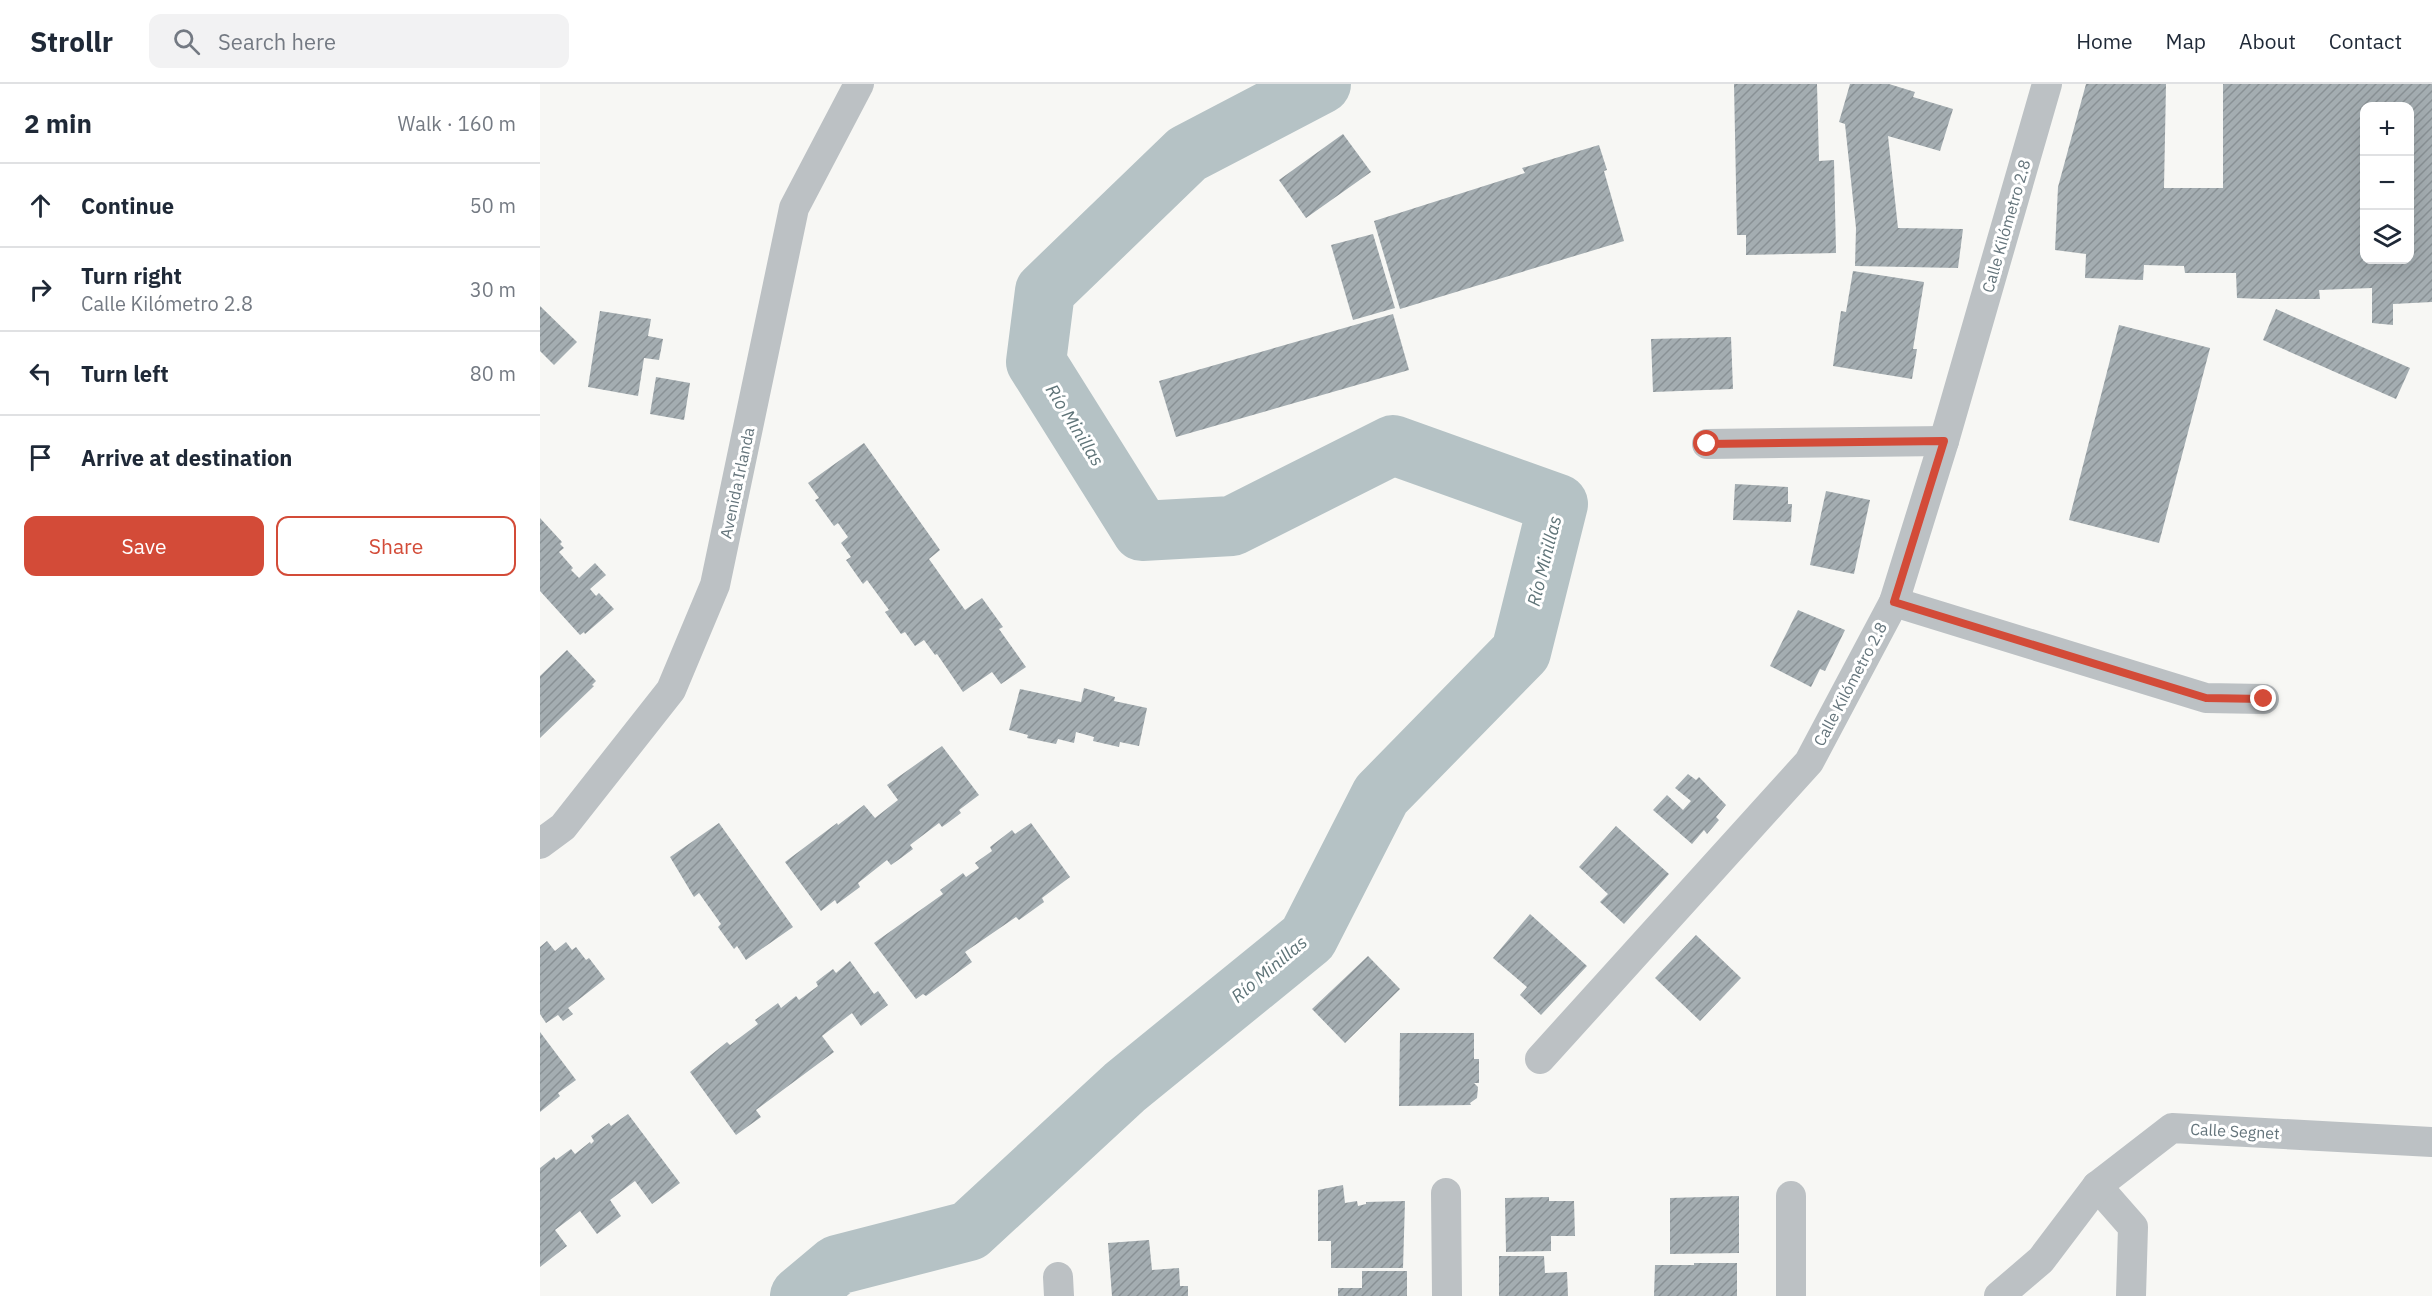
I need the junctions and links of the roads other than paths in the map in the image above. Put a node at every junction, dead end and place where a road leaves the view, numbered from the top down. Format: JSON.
{"nodes":[{"id":1,"x":859,"y":84,"type":"edge"},
{"id":2,"x":2047,"y":84,"type":"edge"},
{"id":3,"x":1944,"y":441,"type":"junction"},
{"id":4,"x":1707,"y":444,"type":"dead end"},
{"id":5,"x":1894,"y":602,"type":"junction"},
{"id":6,"x":2264,"y":699,"type":"dead end"},
{"id":7,"x":540,"y":844,"type":"edge"},
{"id":8,"x":1539,"y":1059,"type":"dead end"},
{"id":9,"x":2432,"y":1142,"type":"edge"},
{"id":10,"x":2097,"y":1186,"type":"junction"},
{"id":11,"x":1446,"y":1193,"type":"dead end"},
{"id":12,"x":1791,"y":1196,"type":"dead end"},
{"id":13,"x":1447,"y":1296,"type":"edge"},
{"id":14,"x":1791,"y":1296,"type":"edge"},
{"id":15,"x":1999,"y":1296,"type":"edge"},
{"id":16,"x":2132,"y":1296,"type":"edge"}],
"edges":[{"from":1,"to":7,"type":"street","name":"Avenida Irlanda"},
{"from":2,"to":3,"type":"street","name":"Calle Kilómetro 2.8"},
{"from":3,"to":4,"type":"street"},
{"from":3,"to":5,"type":"street","name":"Calle Kilómetro 2.8"},
{"from":5,"to":6,"type":"street"},
{"from":5,"to":8,"type":"street","name":"Calle Kilómetro 2.8"},
{"from":9,"to":10,"type":"street","name":"Calle Segnet"},
{"from":10,"to":15,"type":"street","name":"Calle Segnet"},
{"from":10,"to":16,"type":"street"},
{"from":11,"to":13,"type":"street"},
{"from":12,"to":14,"type":"street"}]}
